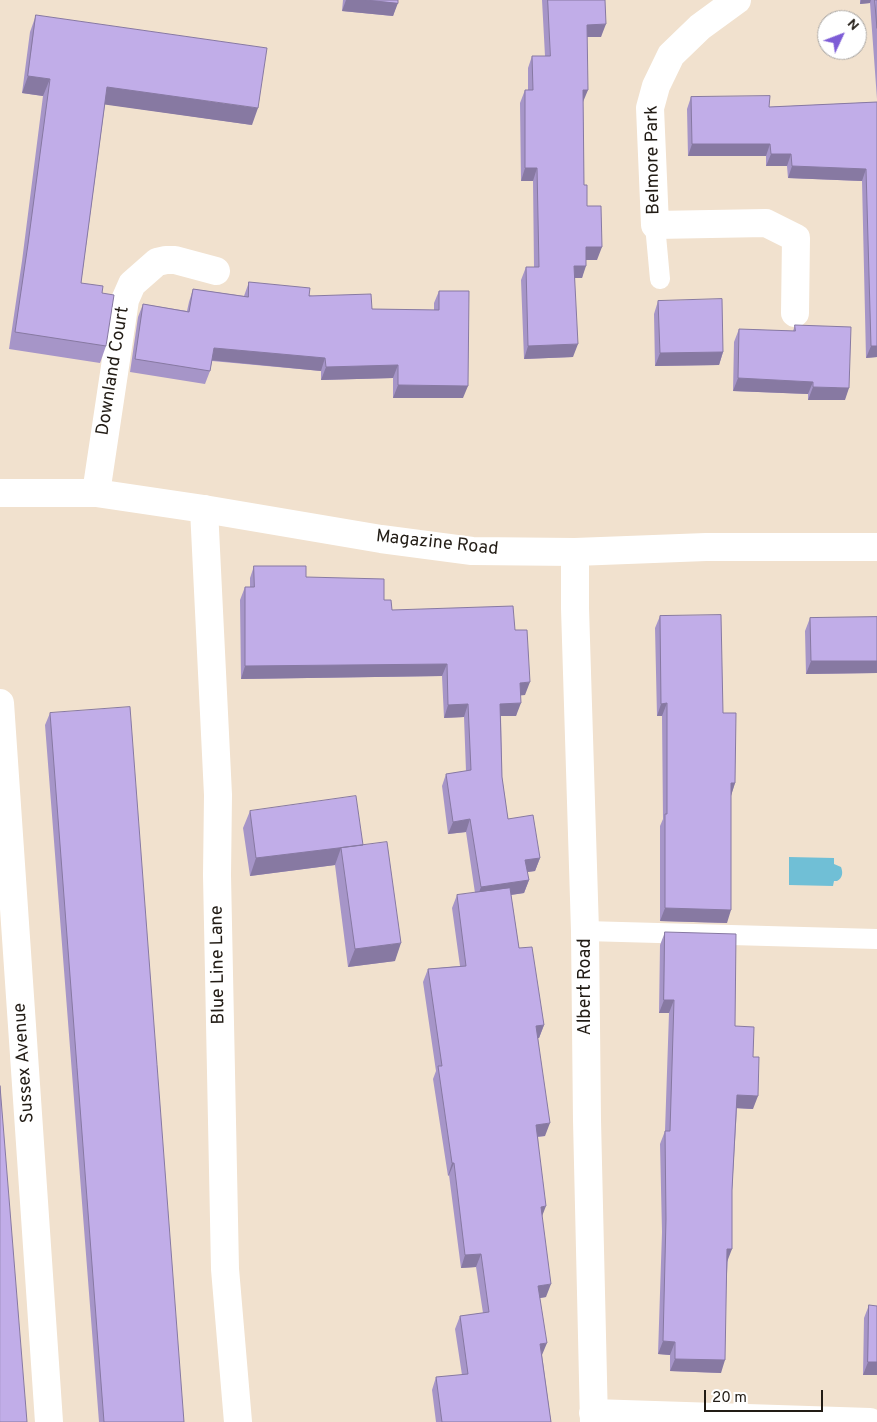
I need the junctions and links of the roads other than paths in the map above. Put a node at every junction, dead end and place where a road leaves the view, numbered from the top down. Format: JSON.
{"nodes":[{"id":1,"x":737,"y":0,"type":"edge"},
{"id":2,"x":655,"y":225,"type":"junction"},
{"id":3,"x":216,"y":271,"type":"dead end"},
{"id":4,"x":660,"y":279,"type":"dead end"},
{"id":5,"x":795,"y":313,"type":"dead end"},
{"id":6,"x":0,"y":493,"type":"edge"},
{"id":7,"x":96,"y":493,"type":"junction"},
{"id":8,"x":204,"y":509,"type":"junction"},
{"id":9,"x":877,"y":547,"type":"edge"},
{"id":10,"x":575,"y":552,"type":"junction"},
{"id":11,"x":0,"y":703,"type":"edge"},
{"id":12,"x":585,"y":931,"type":"junction"},
{"id":13,"x":877,"y":938,"type":"edge"},
{"id":14,"x":594,"y":1418,"type":"edge"},
{"id":15,"x":50,"y":1422,"type":"edge"},
{"id":16,"x":238,"y":1422,"type":"edge"},
{"id":17,"x":870,"y":1422,"type":"edge"}],
"edges":[{"from":1,"to":2,"type":"street","name":"Belmore Park"},
{"from":2,"to":4,"type":"lane"},
{"from":2,"to":5,"type":"street","name":"Belmore Park"},
{"from":3,"to":7,"type":"street","name":"Downland Court"},
{"from":6,"to":7,"type":"street","name":"Magazine Road"},
{"from":7,"to":8,"type":"street","name":"Magazine Road"},
{"from":8,"to":10,"type":"street","name":"Magazine Road"},
{"from":8,"to":16,"type":"street","name":"Blue Line Lane"},
{"from":9,"to":10,"type":"street","name":"Magazine Road"},
{"from":10,"to":12,"type":"street","name":"Albert Road"},
{"from":11,"to":15,"type":"street","name":"Sussex Avenue"},
{"from":12,"to":13,"type":"lane"},
{"from":12,"to":14,"type":"street","name":"Albert Road"},
{"from":14,"to":17,"type":"street"}]}
